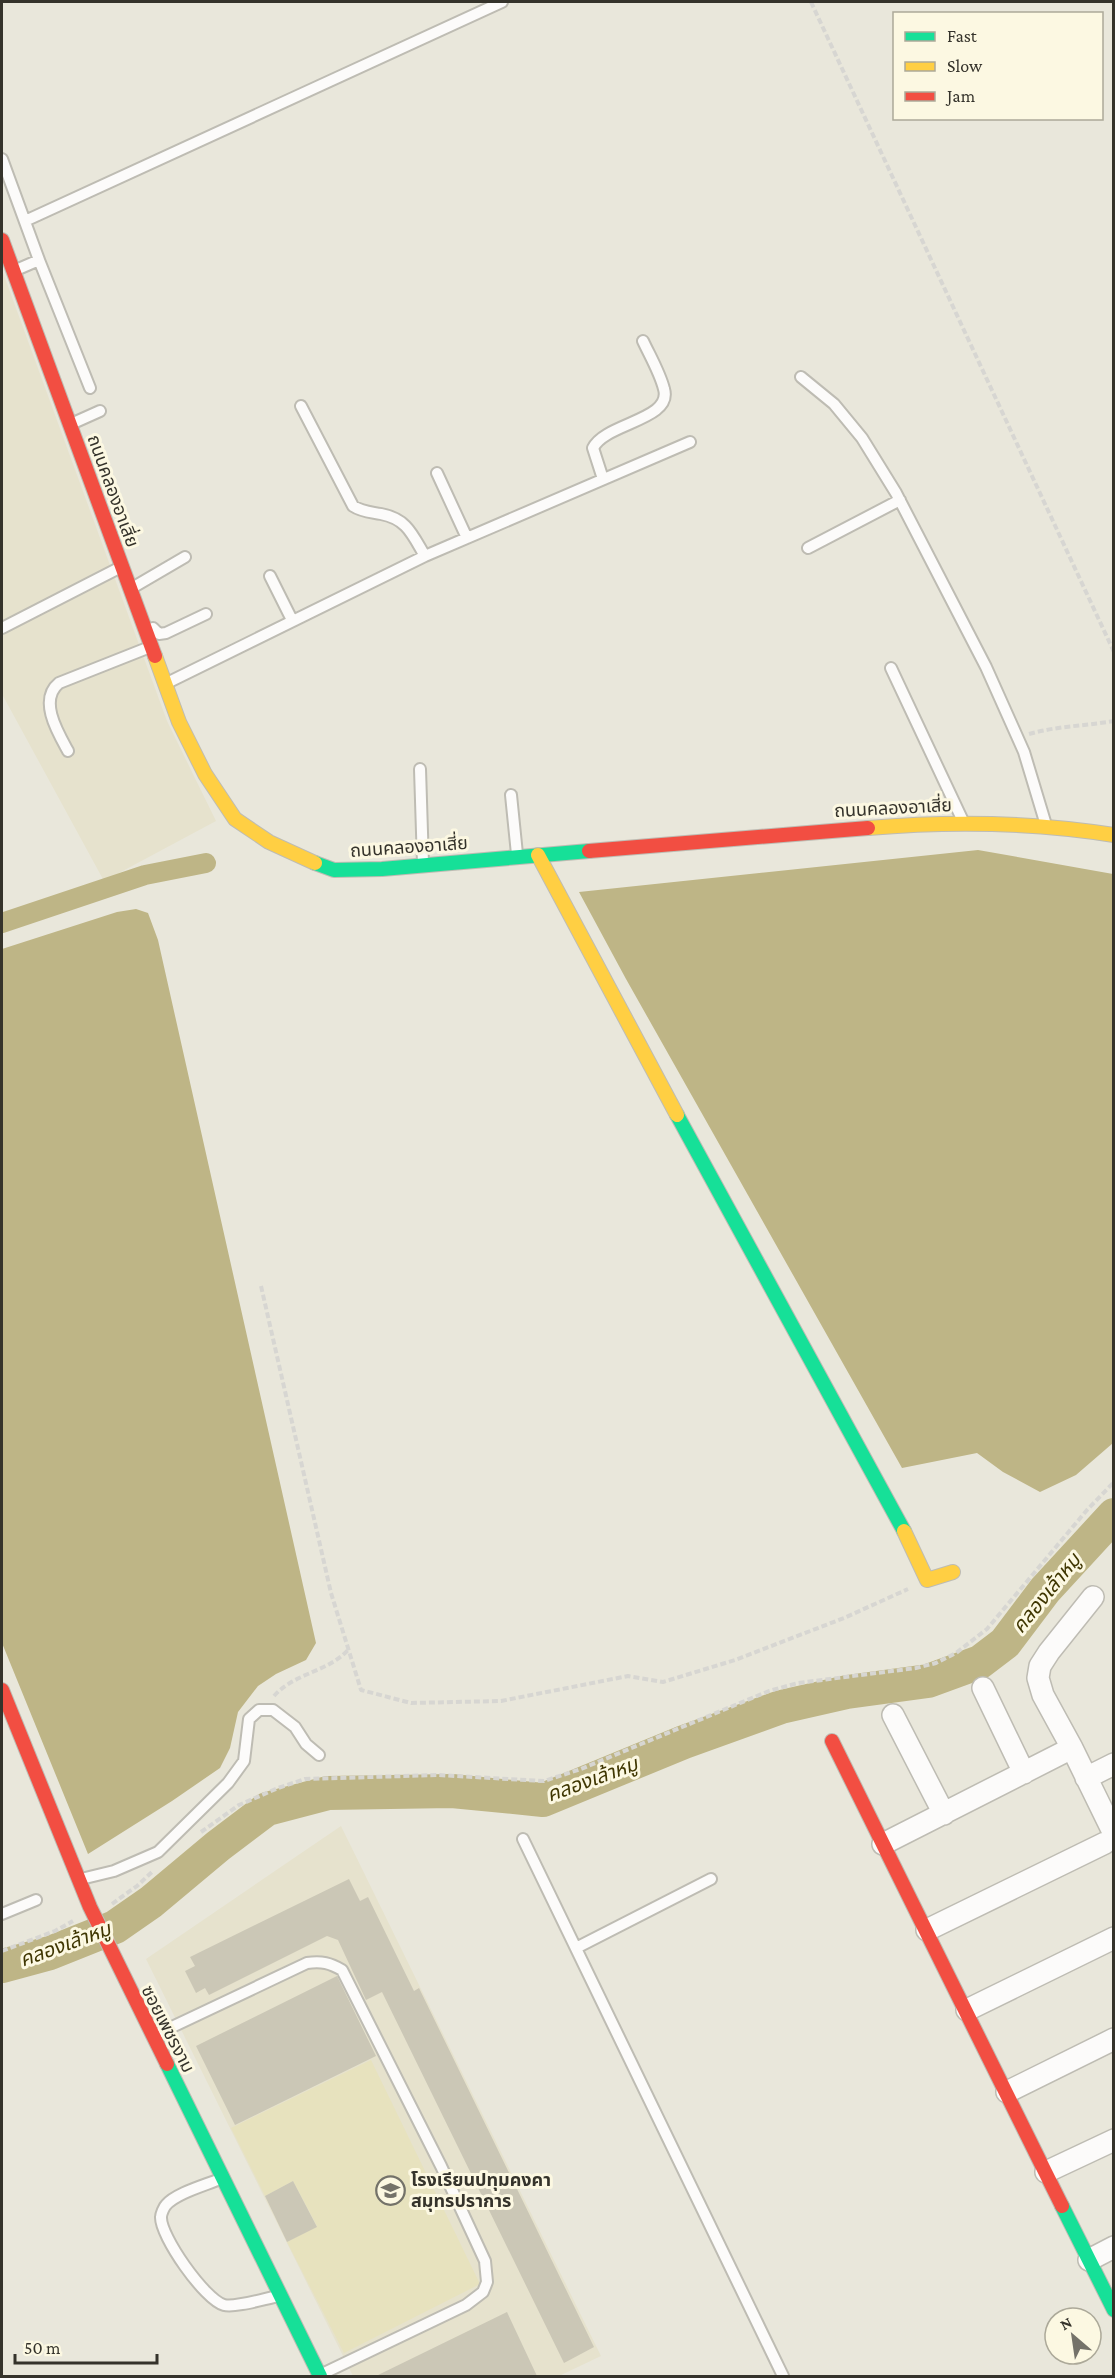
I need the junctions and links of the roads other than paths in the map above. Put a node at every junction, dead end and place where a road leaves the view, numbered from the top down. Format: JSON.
{"nodes":[{"id":1,"x":502,"y":2,"type":"edge"},
{"id":2,"x":2,"y":159,"type":"edge"},
{"id":3,"x":25,"y":221,"type":"junction"},
{"id":4,"x":2,"y":240,"type":"edge"},
{"id":5,"x":39,"y":260,"type":"junction"},
{"id":6,"x":7,"y":274,"type":"edge"},
{"id":7,"x":643,"y":341,"type":"dead end"},
{"id":8,"x":801,"y":377,"type":"dead end"},
{"id":9,"x":90,"y":388,"type":"dead end"},
{"id":10,"x":301,"y":406,"type":"dead end"},
{"id":11,"x":100,"y":411,"type":"dead end"},
{"id":12,"x":70,"y":426,"type":"junction"},
{"id":13,"x":690,"y":442,"type":"dead end"},
{"id":14,"x":437,"y":473,"type":"dead end"},
{"id":15,"x":603,"y":479,"type":"junction"},
{"id":16,"x":900,"y":500,"type":"junction"},
{"id":17,"x":110,"y":534,"type":"dead end"},
{"id":18,"x":467,"y":538,"type":"junction"},
{"id":19,"x":808,"y":548,"type":"dead end"},
{"id":20,"x":425,"y":556,"type":"junction"},
{"id":21,"x":185,"y":557,"type":"dead end"},
{"id":22,"x":121,"y":567,"type":"junction"},
{"id":23,"x":270,"y":576,"type":"dead end"},
{"id":24,"x":130,"y":590,"type":"junction"},
{"id":25,"x":207,"y":614,"type":"dead end"},
{"id":26,"x":140,"y":617,"type":"junction"},
{"id":27,"x":292,"y":620,"type":"junction"},
{"id":28,"x":2,"y":628,"type":"edge"},
{"id":29,"x":150,"y":647,"type":"junction"},
{"id":30,"x":891,"y":668,"type":"dead end"},
{"id":31,"x":164,"y":684,"type":"junction"},
{"id":32,"x":68,"y":751,"type":"dead end"},
{"id":33,"x":420,"y":769,"type":"dead end"},
{"id":34,"x":511,"y":795,"type":"dead end"},
{"id":35,"x":963,"y":822,"type":"junction"},
{"id":36,"x":1046,"y":825,"type":"junction"},
{"id":37,"x":1113,"y":835,"type":"edge"},
{"id":38,"x":538,"y":855,"type":"junction"},
{"id":39,"x":518,"y":857,"type":"junction"},
{"id":40,"x":423,"y":865,"type":"junction"},
{"id":41,"x":954,"y":1572,"type":"dead end"},
{"id":42,"x":1093,"y":1598,"type":"dead end"},
{"id":43,"x":983,"y":1688,"type":"dead end"},
{"id":44,"x":2,"y":1690,"type":"edge"},
{"id":45,"x":892,"y":1714,"type":"dead end"},
{"id":46,"x":832,"y":1741,"type":"dead end"},
{"id":47,"x":1072,"y":1748,"type":"junction"},
{"id":48,"x":319,"y":1755,"type":"dead end"},
{"id":49,"x":1113,"y":1764,"type":"edge"},
{"id":50,"x":1024,"y":1773,"type":"junction"},
{"id":51,"x":1086,"y":1778,"type":"junction"},
{"id":52,"x":944,"y":1814,"type":"junction"},
{"id":53,"x":1109,"y":1838,"type":"edge"},
{"id":54,"x":522,"y":1839,"type":"dead end"},
{"id":55,"x":883,"y":1844,"type":"junction"},
{"id":56,"x":711,"y":1879,"type":"dead end"},
{"id":57,"x":78,"y":1880,"type":"junction"},
{"id":58,"x":36,"y":1900,"type":"dead end"},
{"id":59,"x":2,"y":1914,"type":"edge"},
{"id":60,"x":927,"y":1930,"type":"junction"},
{"id":61,"x":1113,"y":1938,"type":"edge"},
{"id":62,"x":576,"y":1948,"type":"junction"},
{"id":63,"x":967,"y":2010,"type":"junction"},
{"id":64,"x":152,"y":2037,"type":"junction"},
{"id":65,"x":1113,"y":2039,"type":"edge"},
{"id":66,"x":1007,"y":2092,"type":"junction"},
{"id":67,"x":1113,"y":2140,"type":"edge"},
{"id":68,"x":1046,"y":2172,"type":"junction"},
{"id":69,"x":223,"y":2177,"type":"junction"},
{"id":70,"x":1113,"y":2247,"type":"edge"},
{"id":71,"x":1089,"y":2260,"type":"junction"},
{"id":72,"x":280,"y":2296,"type":"junction"},
{"id":73,"x":1113,"y":2310,"type":"edge"},
{"id":74,"x":320,"y":2376,"type":"edge"},
{"id":75,"x":783,"y":2376,"type":"edge"}],
"edges":[{"from":1,"to":3,"type":"lane"},
{"from":2,"to":3,"type":"lane"},
{"from":3,"to":5,"type":"lane"},
{"from":4,"to":6,"type":"street","name":"ถนนคลองอาเสี่ย"},
{"from":5,"to":6,"type":"lane"},
{"from":5,"to":9,"type":"lane"},
{"from":6,"to":12,"type":"street","name":"ถนนคลองอาเสี่ย"},
{"from":7,"to":15,"type":"lane"},
{"from":8,"to":16,"type":"lane"},
{"from":10,"to":20,"type":"lane"},
{"from":11,"to":12,"type":"lane"},
{"from":12,"to":17,"type":"lane"},
{"from":12,"to":22,"type":"street","name":"ถนนคลองอาเสี่ย"},
{"from":13,"to":15,"type":"lane"},
{"from":14,"to":18,"type":"lane"},
{"from":15,"to":18,"type":"lane"},
{"from":16,"to":19,"type":"lane"},
{"from":16,"to":36,"type":"lane"},
{"from":18,"to":20,"type":"lane"},
{"from":20,"to":27,"type":"lane"},
{"from":21,"to":24,"type":"lane"},
{"from":22,"to":24,"type":"street","name":"ถนนคลองอาเสี่ย"},
{"from":22,"to":28,"type":"lane"},
{"from":23,"to":27,"type":"lane"},
{"from":24,"to":26,"type":"street","name":"ถนนคลองอาเสี่ย"},
{"from":25,"to":26,"type":"lane"},
{"from":26,"to":29,"type":"street","name":"ถนนคลองอาเสี่ย"},
{"from":27,"to":31,"type":"lane"},
{"from":29,"to":31,"type":"street","name":"ถนนคลองอาเสี่ย"},
{"from":29,"to":32,"type":"lane"},
{"from":30,"to":35,"type":"lane"},
{"from":31,"to":40,"type":"street","name":"ถนนคลองอาเสี่ย"},
{"from":33,"to":40,"type":"lane"},
{"from":34,"to":39,"type":"lane"},
{"from":35,"to":36,"type":"street","name":"ถนนคลองอาเสี่ย"},
{"from":35,"to":38,"type":"street","name":"ถนนคลองอาเสี่ย"},
{"from":36,"to":37,"type":"street","name":"ถนนคลองอาเสี่ย"},
{"from":38,"to":39,"type":"street","name":"ถนนคลองอาเสี่ย"},
{"from":38,"to":41,"type":"street"},
{"from":39,"to":40,"type":"street","name":"ถนนคลองอาเสี่ย"},
{"from":42,"to":47,"type":"street"},
{"from":43,"to":50,"type":"street"},
{"from":44,"to":57,"type":"street","name":"ซอยเพชรงาม"},
{"from":45,"to":52,"type":"street"},
{"from":46,"to":55,"type":"street"},
{"from":47,"to":50,"type":"street"},
{"from":47,"to":51,"type":"street"},
{"from":48,"to":57,"type":"lane"},
{"from":49,"to":51,"type":"street"},
{"from":50,"to":52,"type":"street"},
{"from":51,"to":53,"type":"street"},
{"from":52,"to":55,"type":"street"},
{"from":53,"to":60,"type":"street"},
{"from":54,"to":62,"type":"lane"},
{"from":55,"to":60,"type":"street"},
{"from":56,"to":62,"type":"lane"},
{"from":57,"to":64,"type":"street","name":"ซอยเพชรงาม"},
{"from":58,"to":59,"type":"lane"},
{"from":60,"to":63,"type":"street"},
{"from":61,"to":63,"type":"street"},
{"from":62,"to":75,"type":"lane"},
{"from":63,"to":66,"type":"street"},
{"from":64,"to":69,"type":"street","name":"ซอยเพชรงาม"},
{"from":64,"to":74,"type":"lane"},
{"from":65,"to":66,"type":"street"},
{"from":66,"to":68,"type":"street"},
{"from":67,"to":68,"type":"street"},
{"from":68,"to":71,"type":"street"},
{"from":69,"to":72,"type":"street","name":"ซอยเพชรงาม"},
{"from":69,"to":72,"type":"lane"},
{"from":70,"to":71,"type":"street"},
{"from":71,"to":73,"type":"street"},
{"from":72,"to":74,"type":"street","name":"ซอยเพชรงาม"}]}
